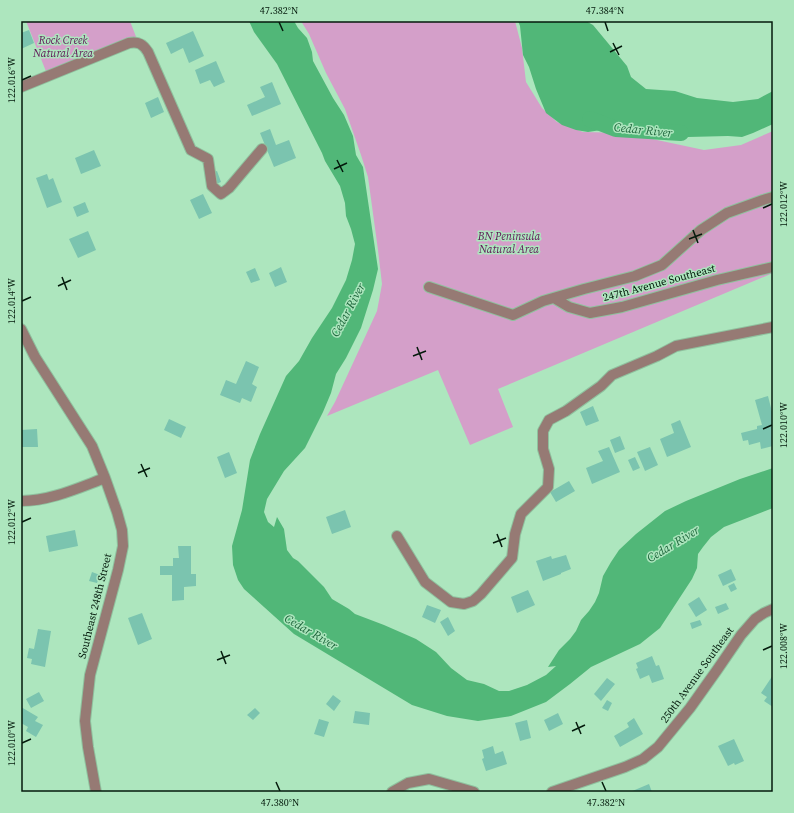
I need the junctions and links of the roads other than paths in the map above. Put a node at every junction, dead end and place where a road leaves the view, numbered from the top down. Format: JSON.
{"nodes":[{"id":1,"x":21,"y":87,"type":"edge"},
{"id":2,"x":262,"y":149,"type":"dead end"},
{"id":3,"x":773,"y":198,"type":"edge"},
{"id":4,"x":773,"y":267,"type":"edge"},
{"id":5,"x":429,"y":287,"type":"dead end"},
{"id":6,"x":554,"y":298,"type":"junction"},
{"id":7,"x":773,"y":327,"type":"edge"},
{"id":8,"x":21,"y":329,"type":"edge"},
{"id":9,"x":105,"y":478,"type":"junction"},
{"id":10,"x":21,"y":501,"type":"edge"},
{"id":11,"x":397,"y":536,"type":"dead end"},
{"id":12,"x":773,"y":609,"type":"edge"},
{"id":13,"x":96,"y":792,"type":"edge"},
{"id":14,"x":392,"y":792,"type":"edge"},
{"id":15,"x":474,"y":792,"type":"edge"},
{"id":16,"x":552,"y":792,"type":"edge"}],
"edges":[{"from":1,"to":2,"type":"street"},
{"from":3,"to":6,"type":"street"},
{"from":4,"to":6,"type":"street","name":"247th Avenue Southeast"},
{"from":5,"to":6,"type":"street"},
{"from":7,"to":11,"type":"street"},
{"from":8,"to":9,"type":"street","name":"Southeast 248th Street"},
{"from":9,"to":10,"type":"street"},
{"from":9,"to":13,"type":"street","name":"Southeast 248th Street"},
{"from":12,"to":16,"type":"street","name":"250th Avenue Southeast"},
{"from":14,"to":15,"type":"street"}]}
